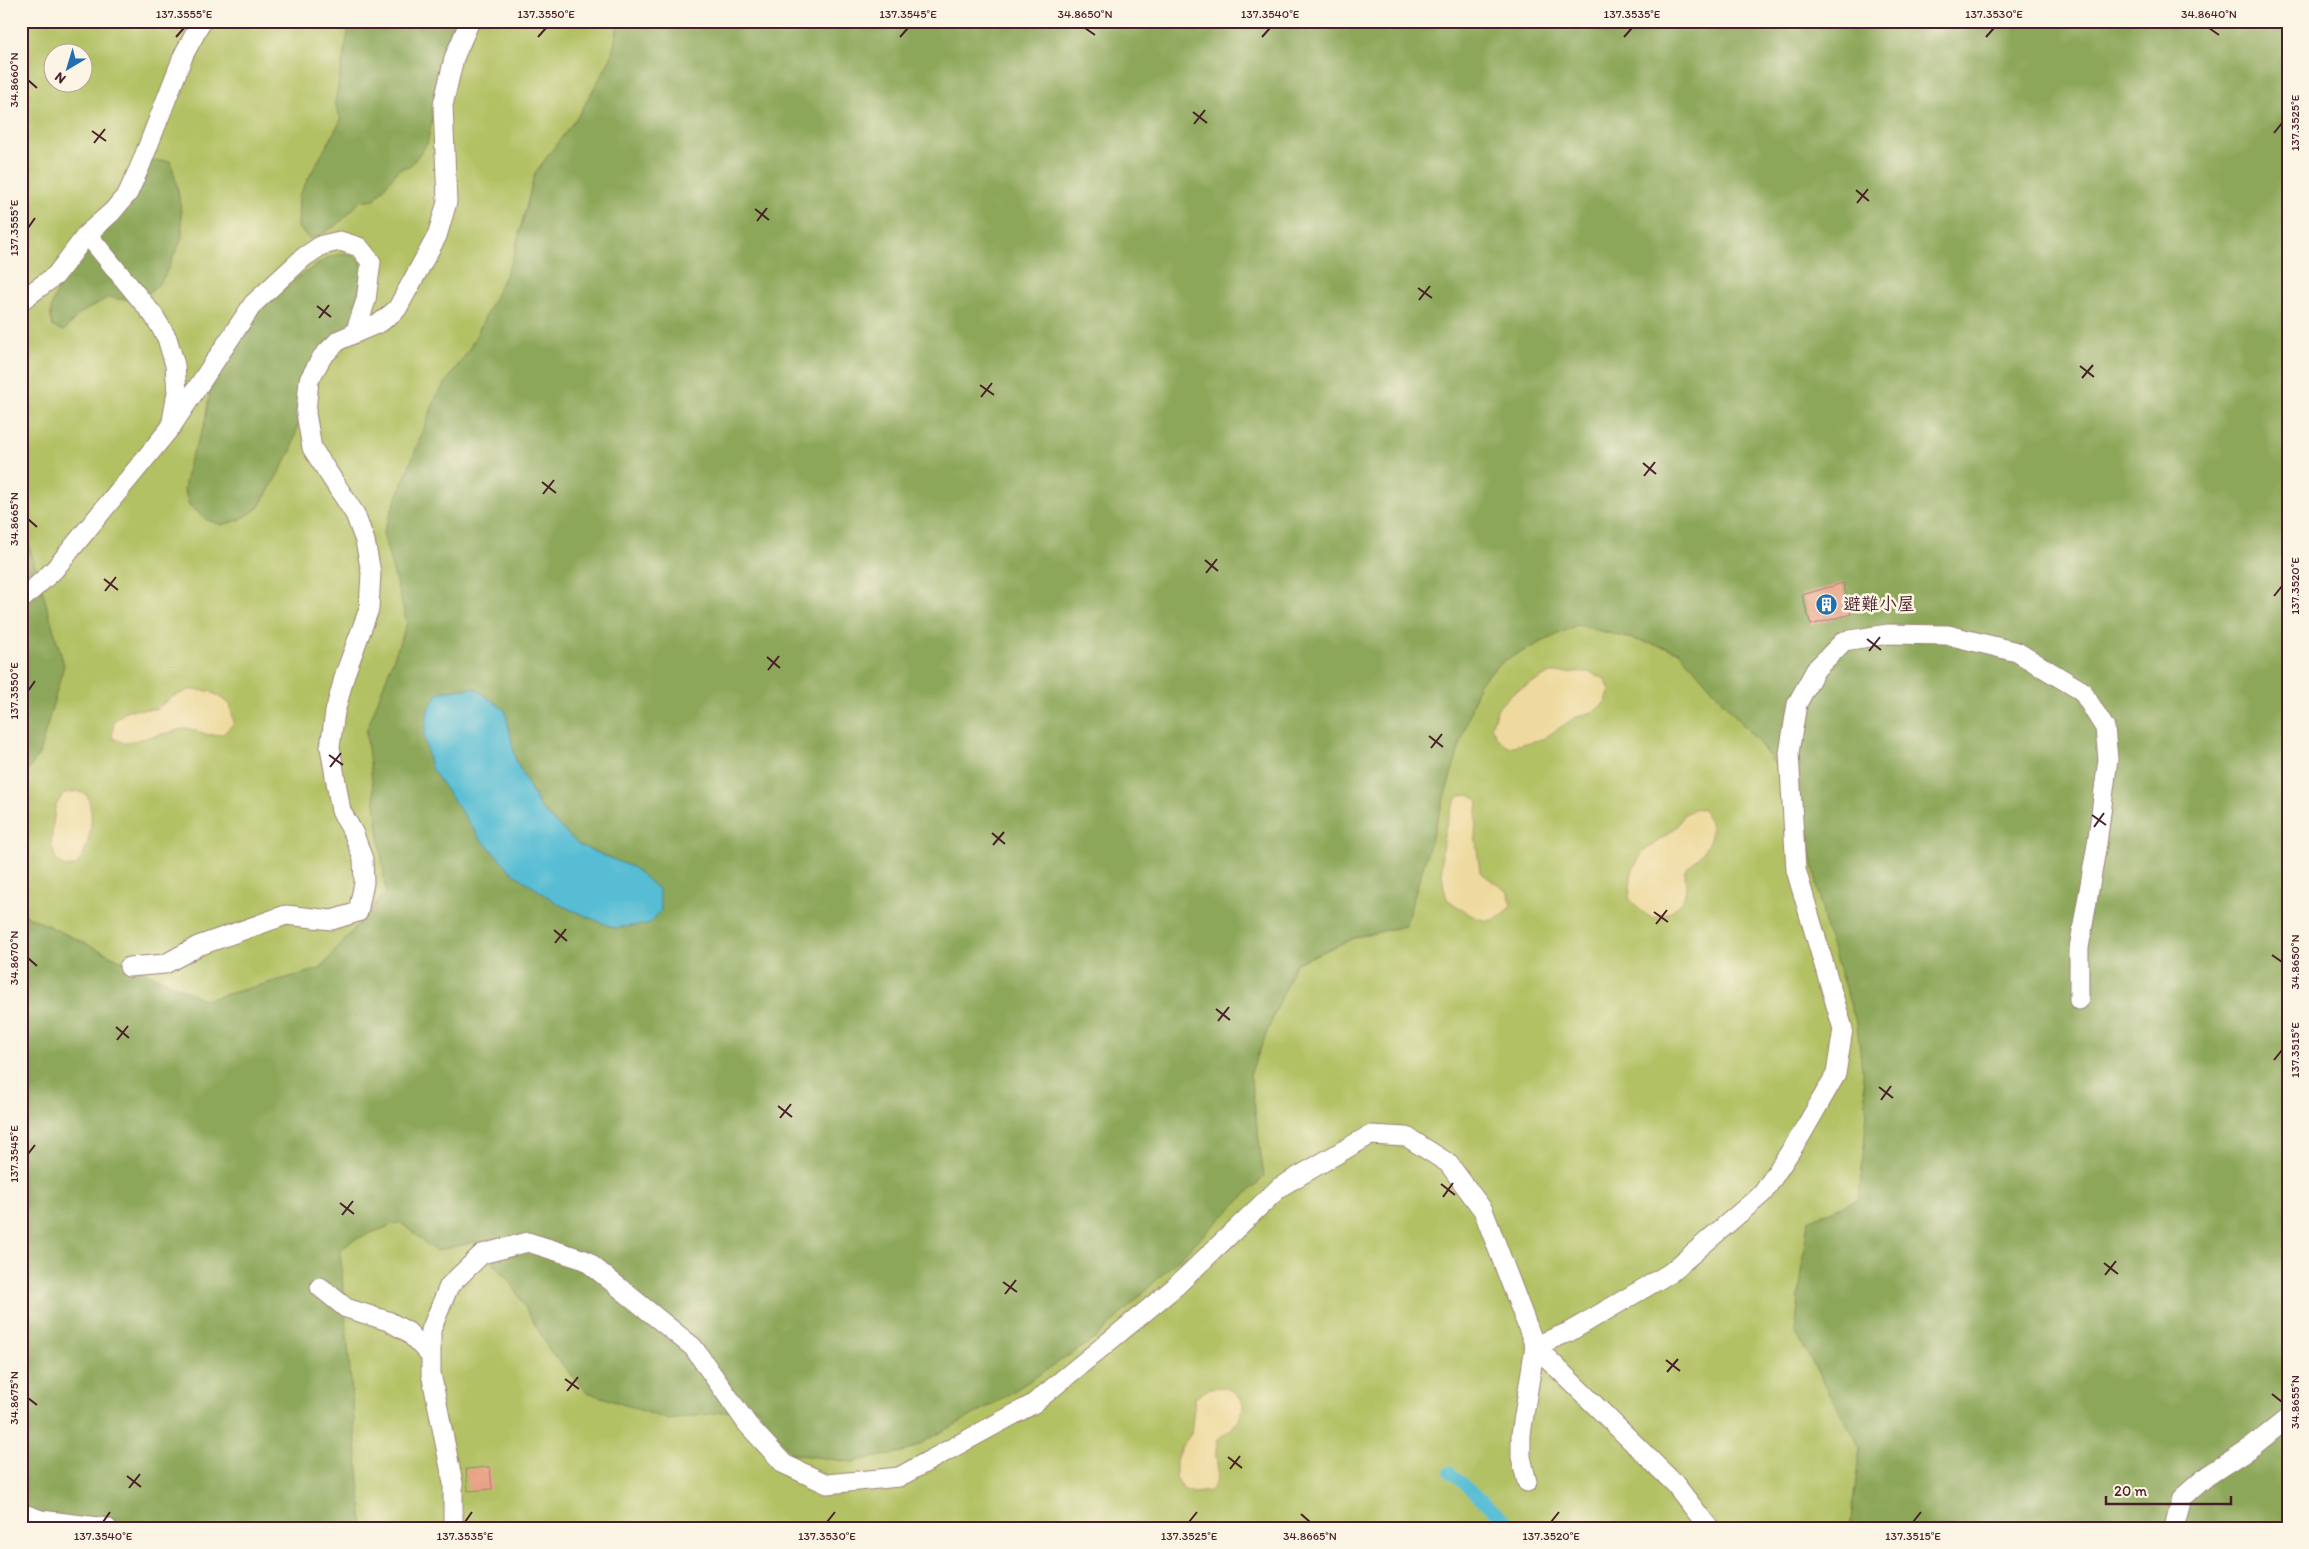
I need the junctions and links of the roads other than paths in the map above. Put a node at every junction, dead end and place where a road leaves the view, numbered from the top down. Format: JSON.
{"nodes":[{"id":1,"x":202,"y":21,"type":"edge"},
{"id":2,"x":470,"y":21,"type":"edge"},
{"id":3,"x":87,"y":234,"type":"junction"},
{"id":4,"x":22,"y":300,"type":"edge"},
{"id":5,"x":355,"y":333,"type":"junction"},
{"id":6,"x":172,"y":427,"type":"junction"},
{"id":7,"x":21,"y":600,"type":"edge"},
{"id":8,"x":129,"y":967,"type":"dead end"},
{"id":9,"x":2079,"y":1000,"type":"dead end"},
{"id":10,"x":320,"y":1287,"type":"dead end"},
{"id":11,"x":1535,"y":1346,"type":"junction"},
{"id":12,"x":430,"y":1355,"type":"junction"},
{"id":13,"x":2288,"y":1418,"type":"edge"},
{"id":14,"x":1527,"y":1482,"type":"dead end"},
{"id":15,"x":21,"y":1514,"type":"edge"},
{"id":16,"x":107,"y":1528,"type":"edge"},
{"id":17,"x":454,"y":1528,"type":"edge"},
{"id":18,"x":1709,"y":1528,"type":"edge"},
{"id":19,"x":2174,"y":1528,"type":"edge"}],
"edges":[{"from":1,"to":3,"type":"lane"},
{"from":2,"to":5,"type":"lane"},
{"from":3,"to":4,"type":"lane"},
{"from":3,"to":6,"type":"lane"},
{"from":5,"to":6,"type":"lane"},
{"from":5,"to":8,"type":"lane"},
{"from":6,"to":7,"type":"lane"},
{"from":9,"to":11,"type":"lane"},
{"from":10,"to":12,"type":"lane"},
{"from":11,"to":12,"type":"lane"},
{"from":11,"to":14,"type":"lane"},
{"from":11,"to":18,"type":"lane"},
{"from":12,"to":17,"type":"lane"},
{"from":13,"to":19,"type":"lane"},
{"from":15,"to":16,"type":"lane"}]}
